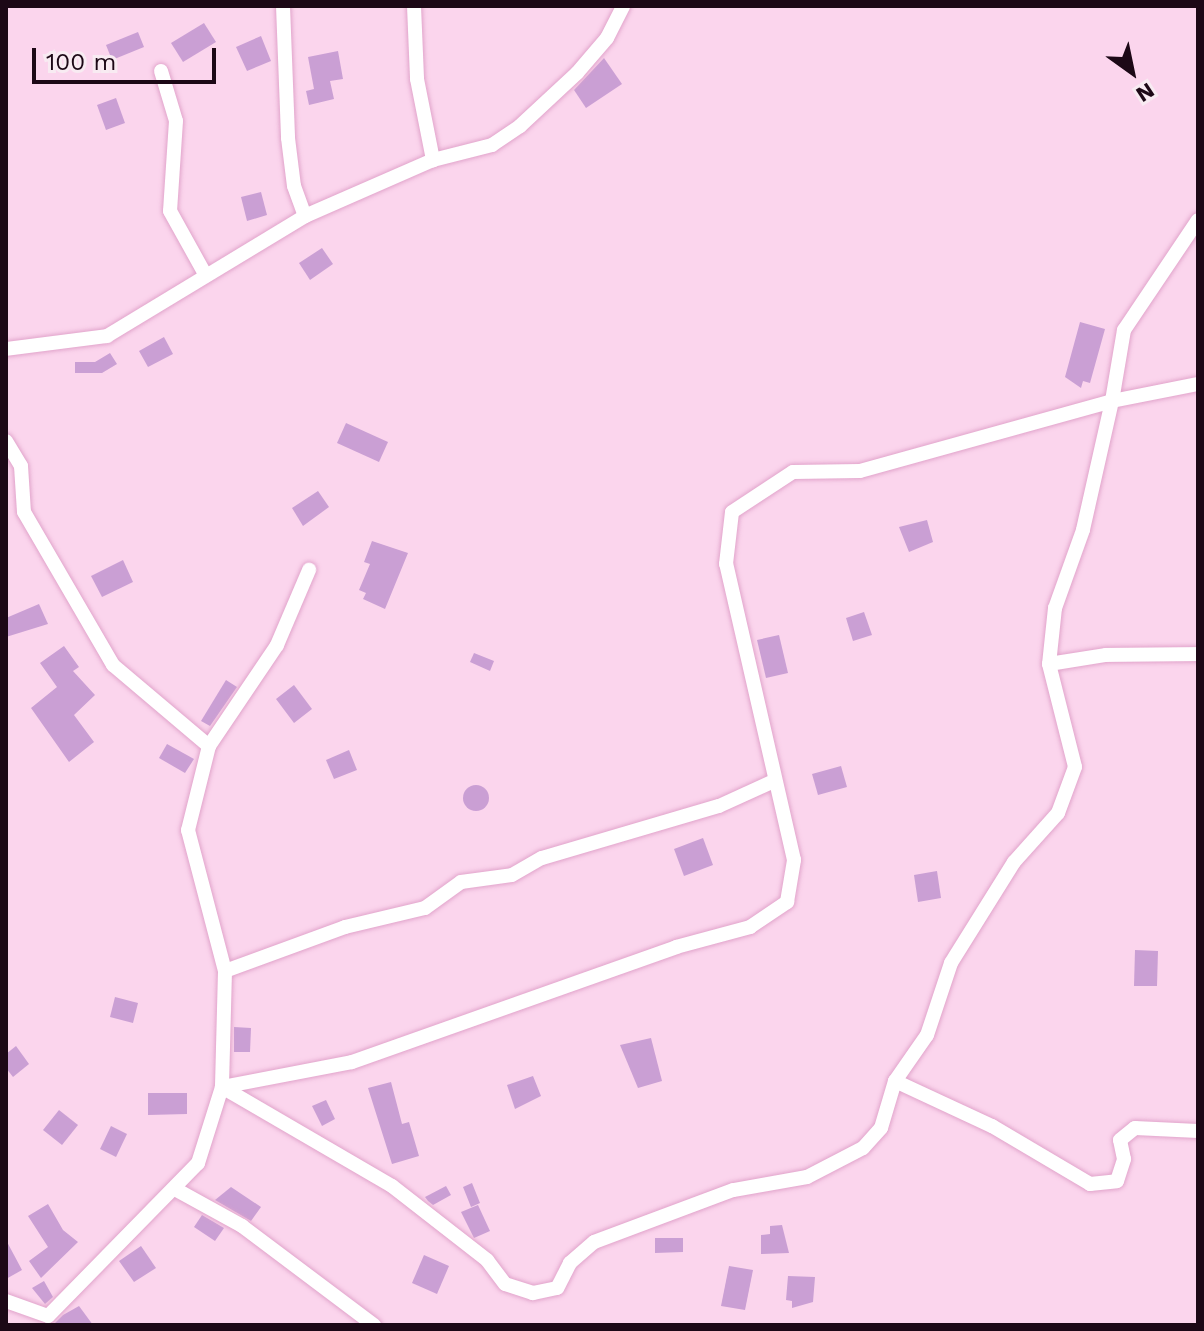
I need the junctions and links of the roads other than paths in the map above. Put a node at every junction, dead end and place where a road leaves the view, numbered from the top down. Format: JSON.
{"nodes":[{"id":1,"x":283,"y":6,"type":"edge"},
{"id":2,"x":414,"y":6,"type":"edge"},
{"id":3,"x":623,"y":6,"type":"edge"},
{"id":4,"x":161,"y":71,"type":"dead end"},
{"id":5,"x":433,"y":160,"type":"junction"},
{"id":6,"x":305,"y":216,"type":"junction"},
{"id":7,"x":1198,"y":220,"type":"edge"},
{"id":8,"x":206,"y":276,"type":"junction"},
{"id":9,"x":6,"y":349,"type":"edge"},
{"id":10,"x":1198,"y":384,"type":"edge"},
{"id":11,"x":1112,"y":401,"type":"junction"},
{"id":12,"x":6,"y":441,"type":"edge"},
{"id":13,"x":309,"y":570,"type":"dead end"},
{"id":14,"x":1198,"y":654,"type":"edge"},
{"id":15,"x":1049,"y":664,"type":"junction"},
{"id":16,"x":209,"y":746,"type":"junction"},
{"id":17,"x":774,"y":781,"type":"junction"},
{"id":18,"x":225,"y":971,"type":"junction"},
{"id":19,"x":895,"y":1081,"type":"junction"},
{"id":20,"x":222,"y":1087,"type":"junction"},
{"id":21,"x":1198,"y":1131,"type":"edge"},
{"id":22,"x":175,"y":1189,"type":"junction"},
{"id":23,"x":6,"y":1301,"type":"edge"},
{"id":24,"x":51,"y":1320,"type":"edge"},
{"id":25,"x":374,"y":1325,"type":"edge"}],
"edges":[{"from":1,"to":6,"type":"street"},
{"from":2,"to":5,"type":"street"},
{"from":3,"to":5,"type":"street"},
{"from":4,"to":8,"type":"street"},
{"from":5,"to":6,"type":"street"},
{"from":6,"to":8,"type":"street"},
{"from":7,"to":11,"type":"street"},
{"from":8,"to":9,"type":"street"},
{"from":10,"to":11,"type":"street"},
{"from":11,"to":15,"type":"street"},
{"from":11,"to":17,"type":"street"},
{"from":12,"to":16,"type":"street"},
{"from":13,"to":16,"type":"street"},
{"from":14,"to":15,"type":"street"},
{"from":15,"to":19,"type":"street"},
{"from":16,"to":18,"type":"street"},
{"from":17,"to":18,"type":"street"},
{"from":17,"to":20,"type":"street"},
{"from":18,"to":20,"type":"street"},
{"from":19,"to":20,"type":"street"},
{"from":19,"to":21,"type":"street"},
{"from":20,"to":22,"type":"street"},
{"from":22,"to":24,"type":"street"},
{"from":22,"to":25,"type":"street"},
{"from":23,"to":24,"type":"street"}]}
